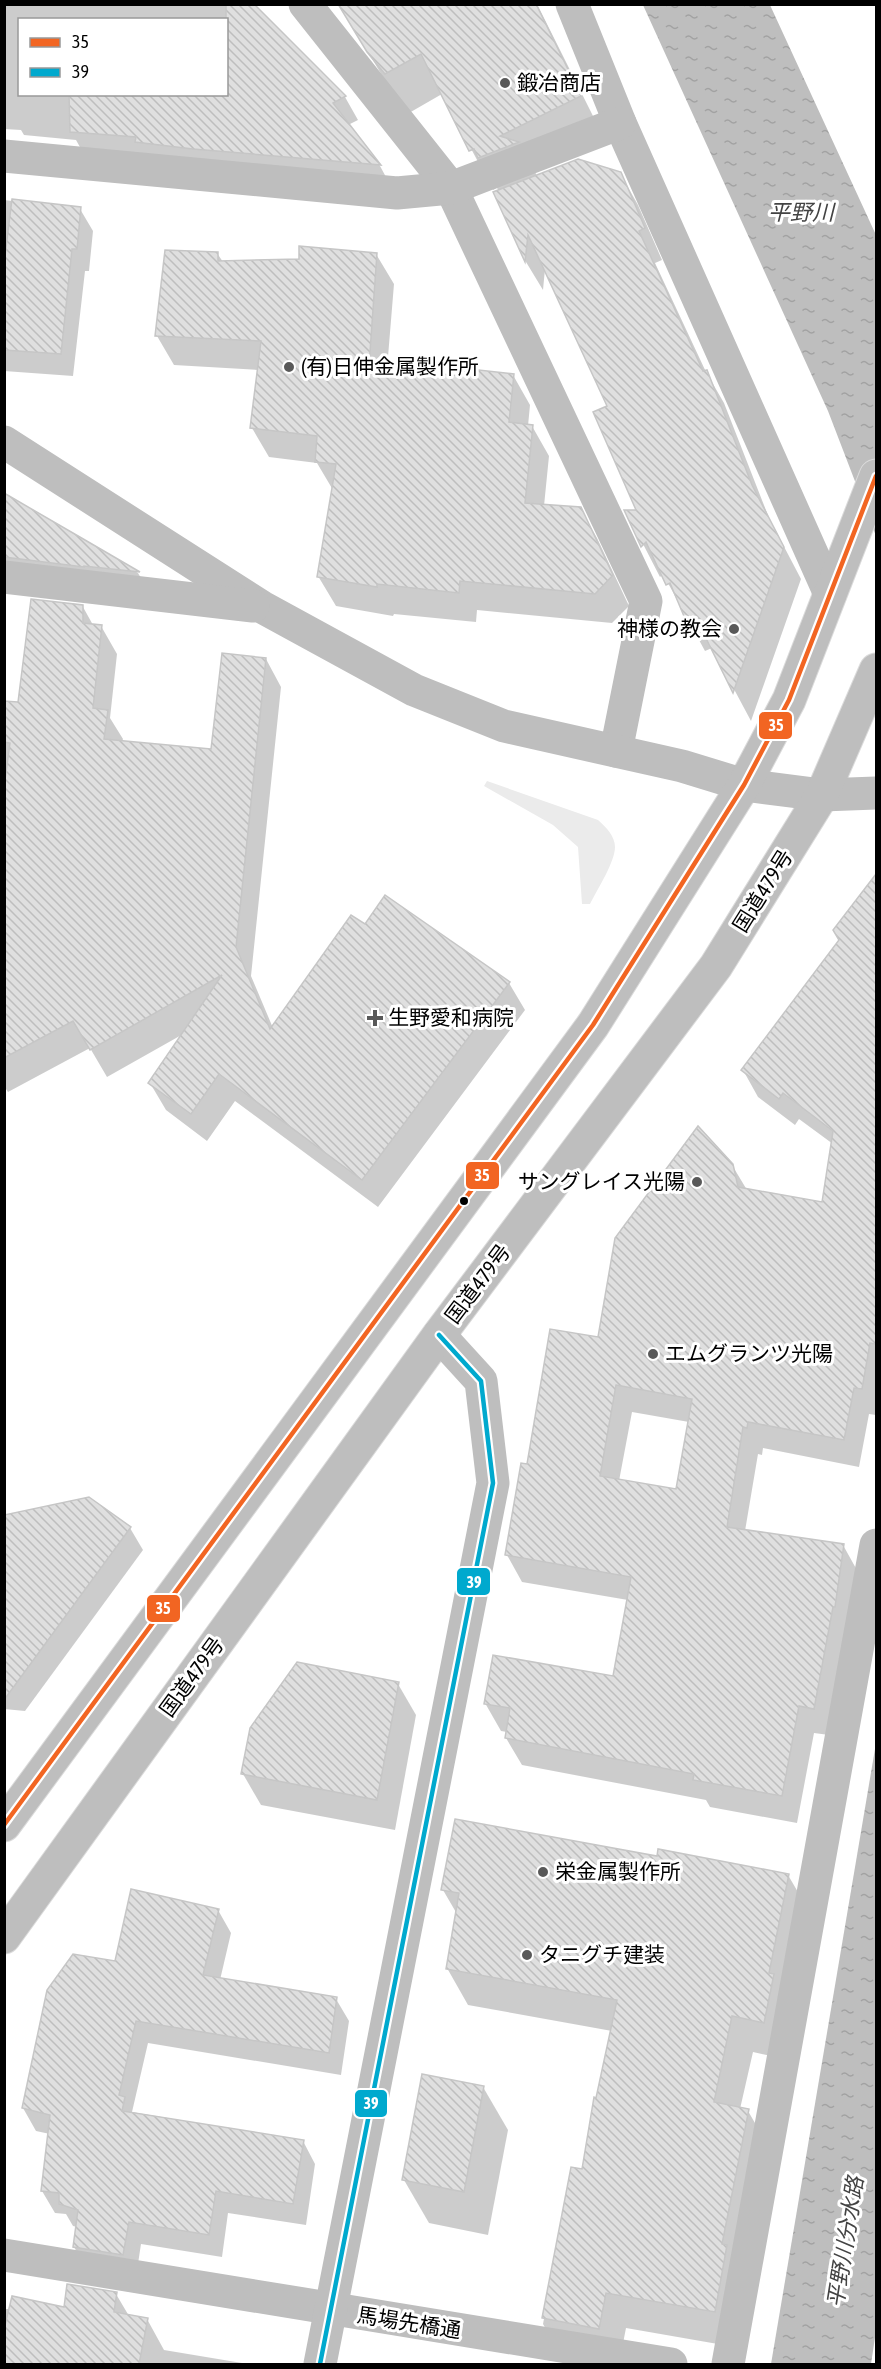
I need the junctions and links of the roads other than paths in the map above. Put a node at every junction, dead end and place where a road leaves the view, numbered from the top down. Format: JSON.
{"nodes":[{"id":1,"x":305,"y":4,"type":"edge"},
{"id":2,"x":572,"y":4,"type":"edge"},
{"id":3,"x":620,"y":123,"type":"junction"},
{"id":4,"x":4,"y":156,"type":"edge"},
{"id":5,"x":451,"y":188,"type":"junction"},
{"id":6,"x":4,"y":442,"type":"edge"},
{"id":7,"x":876,"y":476,"type":"edge"},
{"id":8,"x":4,"y":578,"type":"edge"},
{"id":9,"x":830,"y":594,"type":"junction"},
{"id":10,"x":262,"y":607,"type":"junction"},
{"id":11,"x":876,"y":670,"type":"edge"},
{"id":12,"x":616,"y":751,"type":"junction"},
{"id":13,"x":744,"y":785,"type":"junction"},
{"id":14,"x":876,"y":793,"type":"edge"},
{"id":15,"x":822,"y":795,"type":"junction"},
{"id":16,"x":439,"y":1335,"type":"junction"},
{"id":17,"x":876,"y":1545,"type":"edge"},
{"id":18,"x":4,"y":1825,"type":"edge"},
{"id":19,"x":4,"y":1937,"type":"edge"},
{"id":20,"x":4,"y":2255,"type":"edge"},
{"id":21,"x":329,"y":2310,"type":"junction"},
{"id":22,"x":320,"y":2364,"type":"edge"},
{"id":23,"x":671,"y":2364,"type":"edge"},
{"id":24,"x":728,"y":2364,"type":"edge"}],
"edges":[{"from":1,"to":5,"type":"main road"},
{"from":2,"to":3,"type":"main road"},
{"from":3,"to":5,"type":"main road"},
{"from":3,"to":9,"type":"main road"},
{"from":4,"to":5,"type":"main road"},
{"from":5,"to":12,"type":"main road"},
{"from":6,"to":10,"type":"main road"},
{"from":7,"to":9,"type":"main road"},
{"from":8,"to":10,"type":"main road"},
{"from":9,"to":13,"type":"main road"},
{"from":10,"to":12,"type":"main road"},
{"from":11,"to":15,"type":"main road","name":"国道479号"},
{"from":12,"to":13,"type":"main road"},
{"from":13,"to":15,"type":"main road"},
{"from":13,"to":18,"type":"main road"},
{"from":14,"to":15,"type":"main road"},
{"from":15,"to":16,"type":"main road","name":"国道479号"},
{"from":16,"to":19,"type":"main road","name":"国道479号"},
{"from":16,"to":21,"type":"main road"},
{"from":17,"to":24,"type":"main road"},
{"from":20,"to":21,"type":"main road","name":"馬場先橋通"},
{"from":21,"to":22,"type":"main road"},
{"from":21,"to":23,"type":"main road","name":"馬場先橋通"}]}
